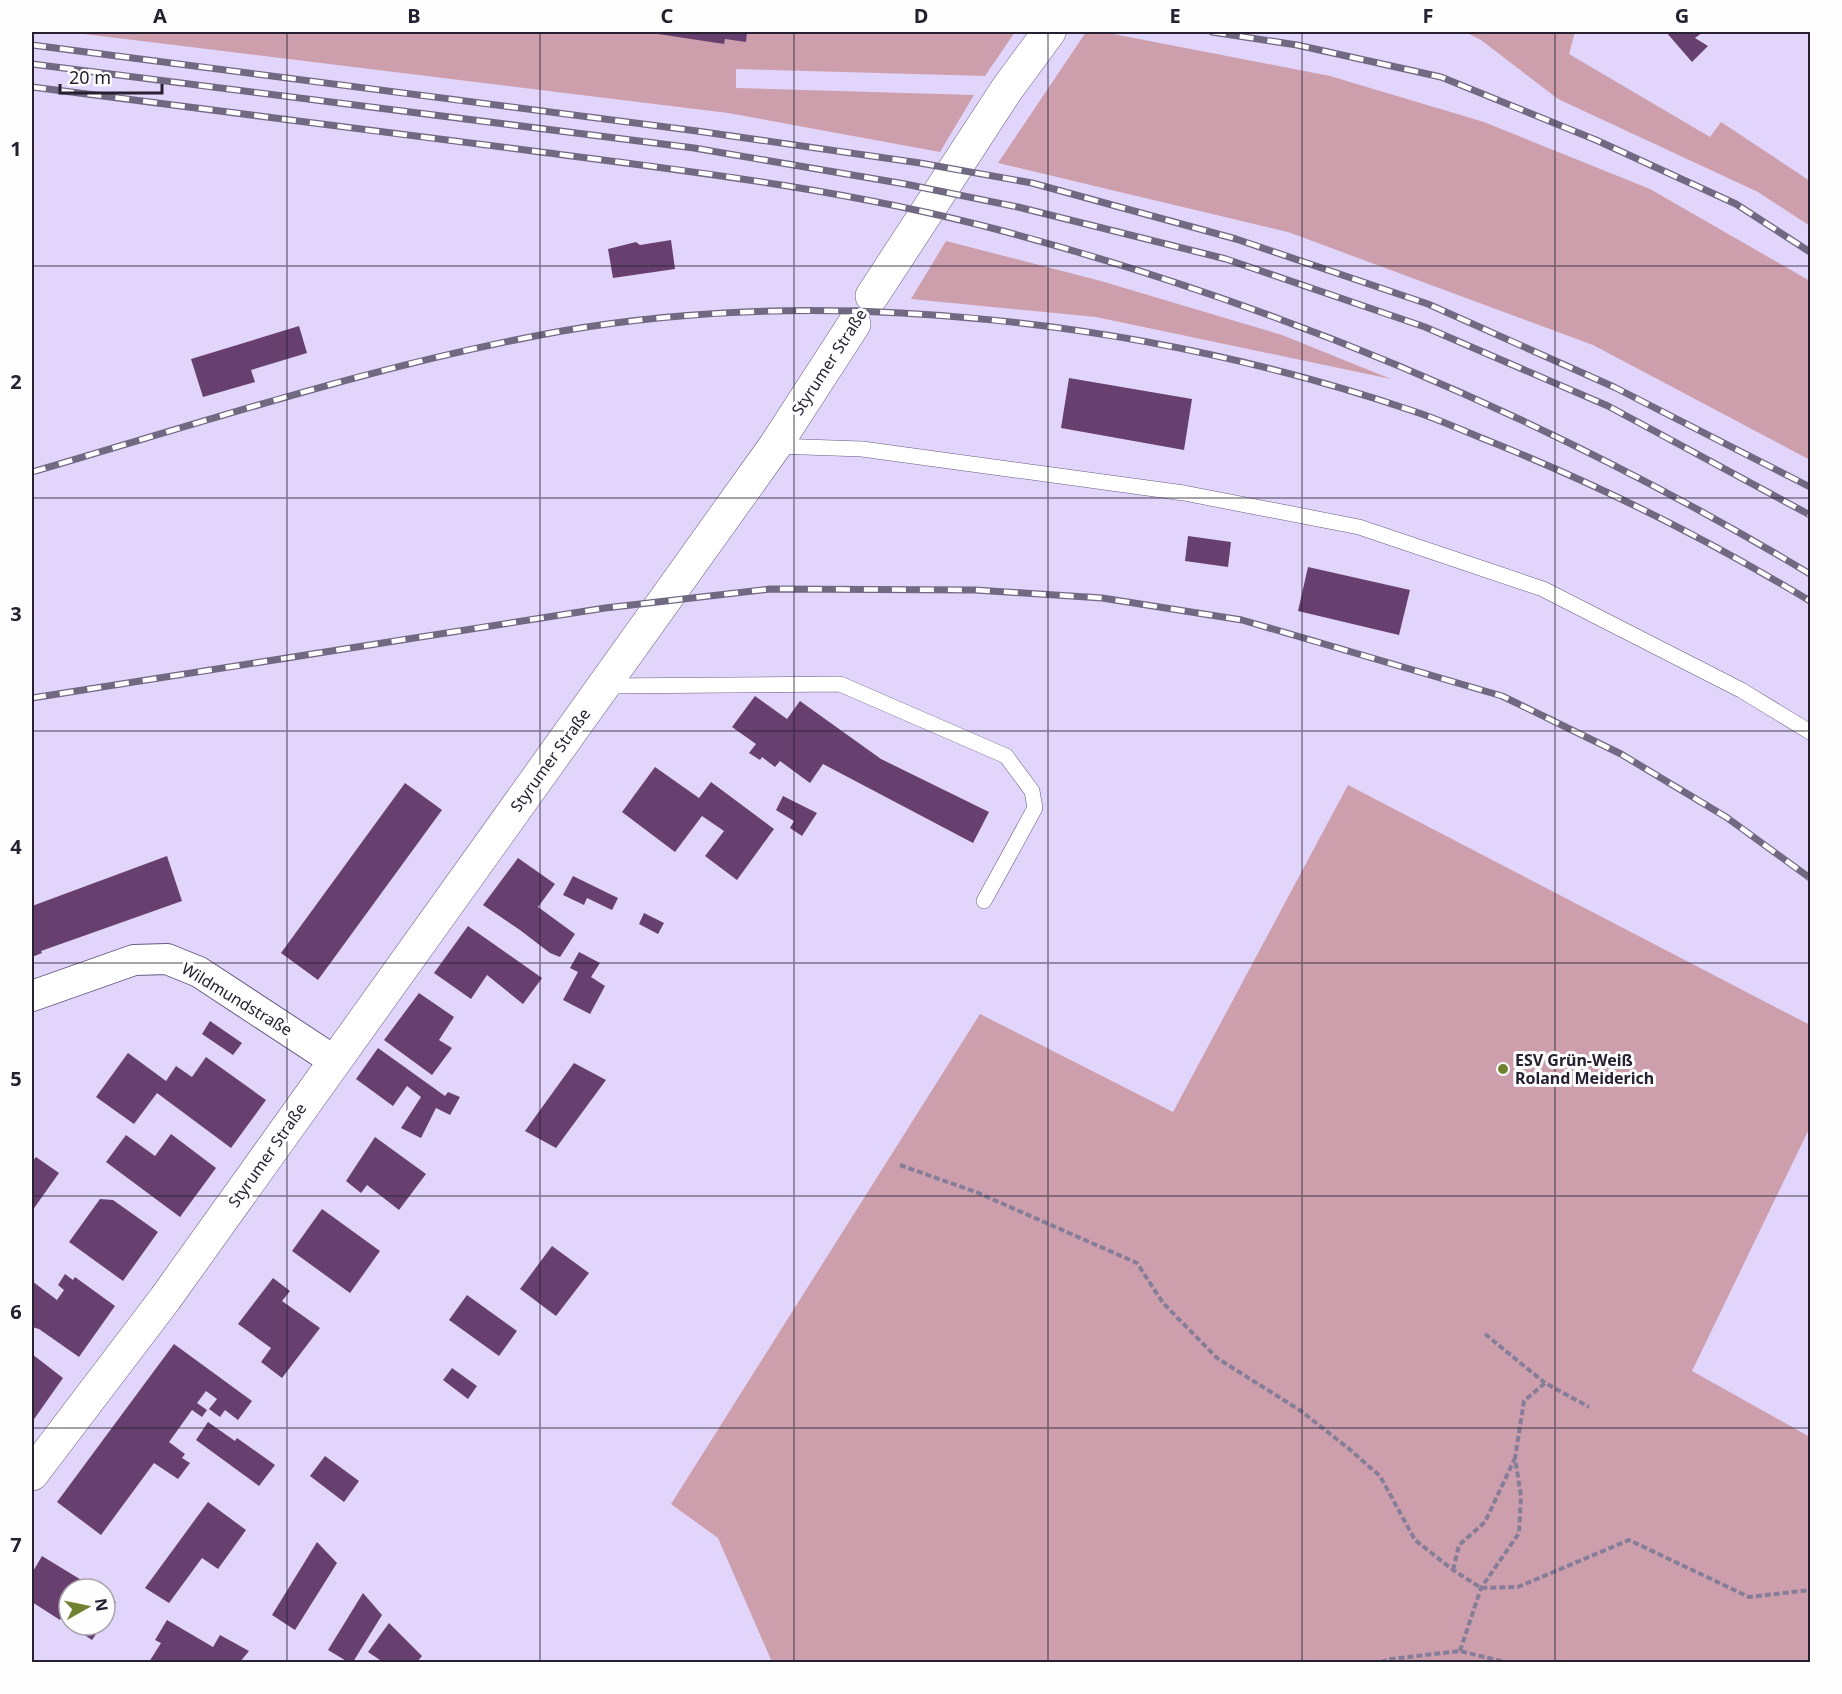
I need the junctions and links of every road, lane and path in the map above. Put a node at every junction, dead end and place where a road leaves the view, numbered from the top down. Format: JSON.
{"nodes":[{"id":1,"x":1049,"y":32,"type":"edge"},
{"id":2,"x":872,"y":296,"type":"joint"},
{"id":3,"x":854,"y":324,"type":"joint"},
{"id":4,"x":775,"y":446,"type":"junction"},
{"id":5,"x":603,"y":686,"type":"junction"},
{"id":6,"x":1810,"y":732,"type":"edge"},
{"id":7,"x":984,"y":901,"type":"dead end"},
{"id":8,"x":32,"y":996,"type":"edge"},
{"id":9,"x":333,"y":1060,"type":"junction"},
{"id":10,"x":900,"y":1165,"type":"dead end"},
{"id":11,"x":1485,"y":1334,"type":"dead end"},
{"id":12,"x":1545,"y":1383,"type":"junction"},
{"id":13,"x":1589,"y":1407,"type":"dead end"},
{"id":14,"x":1515,"y":1458,"type":"junction"},
{"id":15,"x":32,"y":1474,"type":"edge"},
{"id":16,"x":1453,"y":1570,"type":"junction"},
{"id":17,"x":1481,"y":1588,"type":"junction"},
{"id":18,"x":1810,"y":1590,"type":"edge"},
{"id":19,"x":1460,"y":1652,"type":"junction"},
{"id":20,"x":1381,"y":1662,"type":"edge"},
{"id":21,"x":1505,"y":1662,"type":"edge"}],
"edges":[{"from":1,"to":2,"type":"street","name":"Styrumer Straße"},
{"from":2,"to":3,"type":"street","name":"Styrumer Straße"},
{"from":3,"to":4,"type":"street","name":"Styrumer Straße"},
{"from":4,"to":5,"type":"street","name":"Styrumer Straße"},
{"from":4,"to":6,"type":"lane"},
{"from":5,"to":7,"type":"lane"},
{"from":5,"to":9,"type":"street","name":"Styrumer Straße"},
{"from":8,"to":9,"type":"street","name":"Wildmundstraße"},
{"from":9,"to":15,"type":"street","name":"Styrumer Straße"},
{"from":10,"to":16,"type":"path"},
{"from":11,"to":12,"type":"path"},
{"from":12,"to":13,"type":"path"},
{"from":12,"to":14,"type":"path"},
{"from":14,"to":16,"type":"path"},
{"from":14,"to":17,"type":"path"},
{"from":16,"to":17,"type":"path"},
{"from":17,"to":18,"type":"path"},
{"from":17,"to":19,"type":"path"},
{"from":19,"to":20,"type":"path"},
{"from":19,"to":21,"type":"path"}]}
